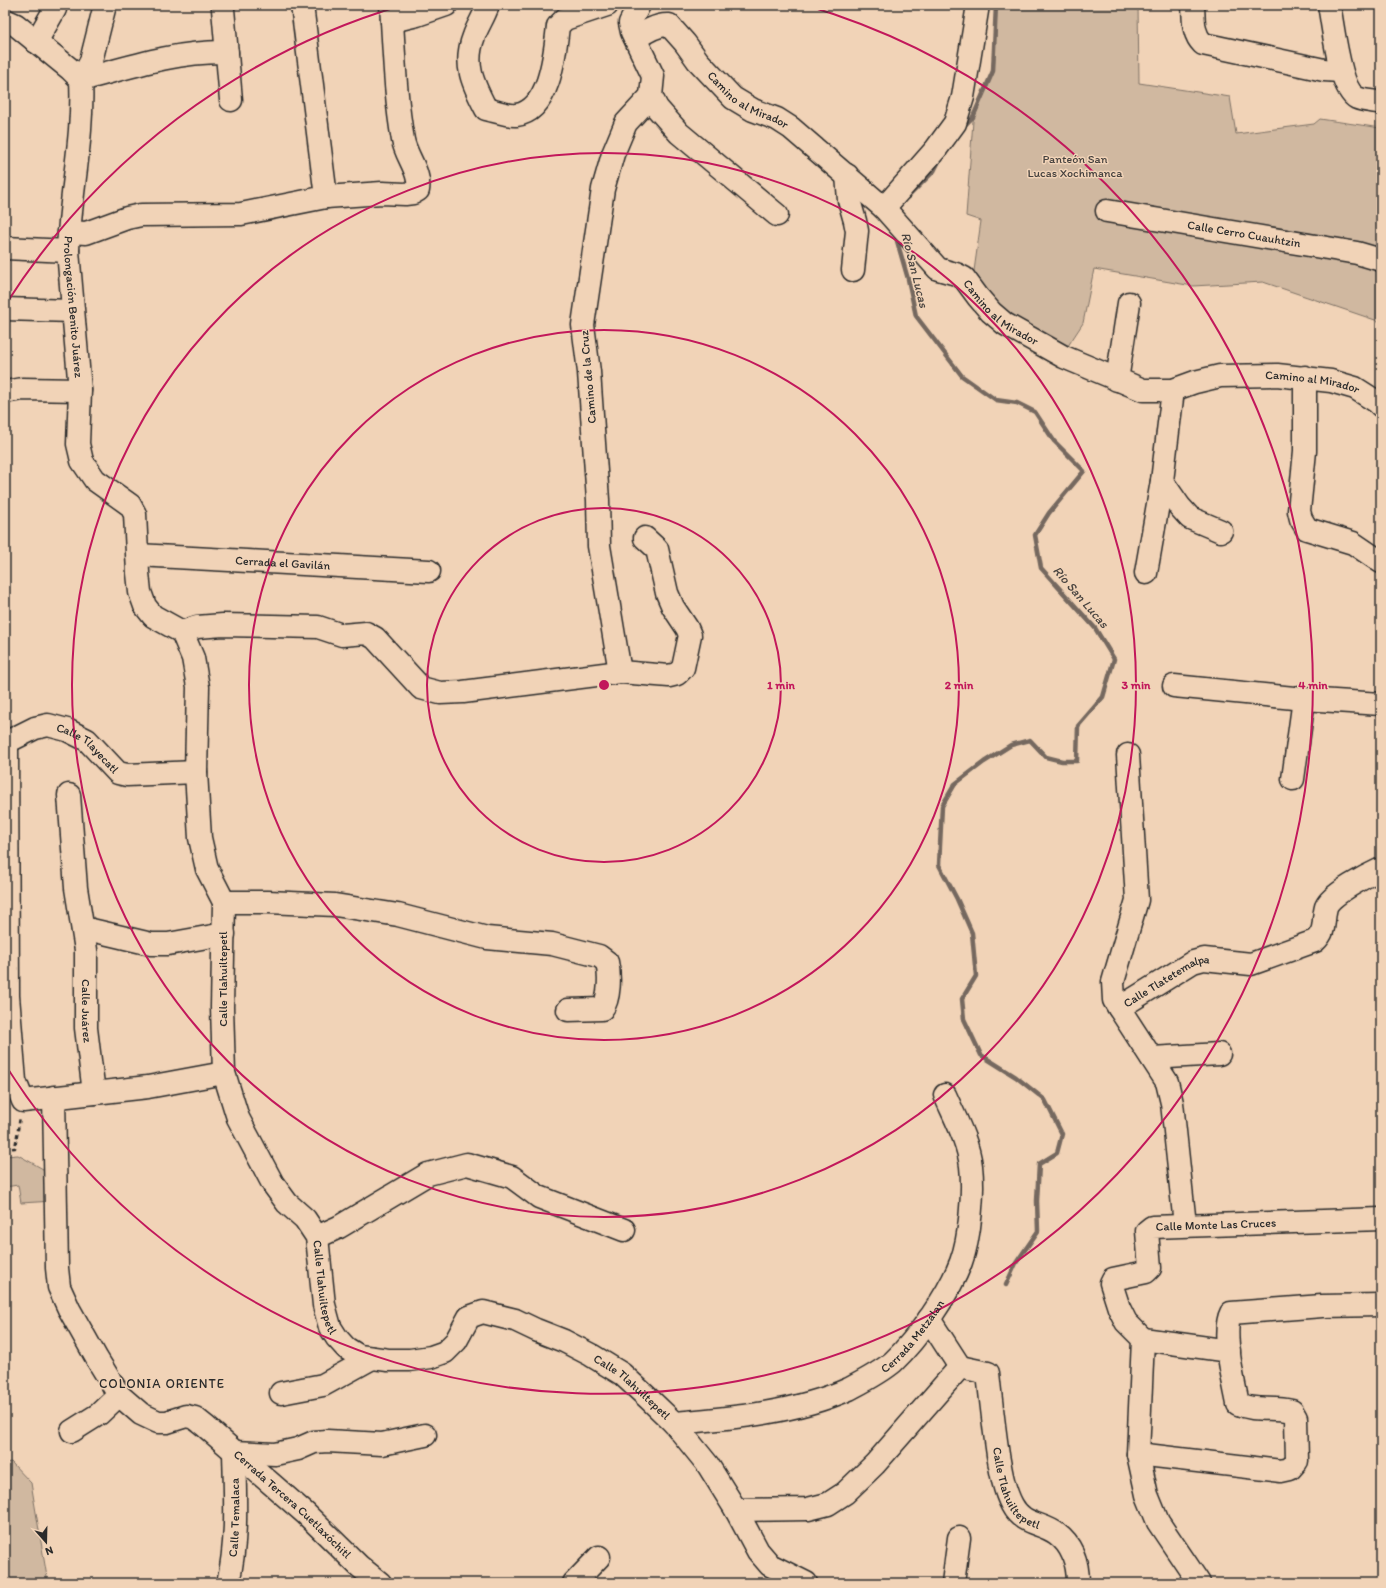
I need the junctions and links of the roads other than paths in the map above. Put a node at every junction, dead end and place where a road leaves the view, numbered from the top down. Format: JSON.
{"nodes":[{"id":1,"x":56,"y":5,"type":"edge"},
{"id":2,"x":105,"y":5,"type":"edge"},
{"id":3,"x":302,"y":5,"type":"edge"},
{"id":4,"x":446,"y":5,"type":"edge"},
{"id":5,"x":488,"y":5,"type":"edge"},
{"id":6,"x":607,"y":5,"type":"edge"},
{"id":7,"x":639,"y":5,"type":"edge"},
{"id":8,"x":978,"y":5,"type":"edge"},
{"id":9,"x":1193,"y":5,"type":"edge"},
{"id":10,"x":1329,"y":5,"type":"edge"},
{"id":11,"x":223,"y":9,"type":"dead end"},
{"id":12,"x":391,"y":13,"type":"edge"},
{"id":13,"x":5,"y":20,"type":"edge"},
{"id":14,"x":636,"y":38,"type":"junction"},
{"id":15,"x":36,"y":42,"type":"junction"},
{"id":16,"x":227,"y":52,"type":"junction"},
{"id":17,"x":1341,"y":71,"type":"junction"},
{"id":18,"x":81,"y":80,"type":"junction"},
{"id":19,"x":651,"y":96,"type":"junction"},
{"id":20,"x":232,"y":100,"type":"dead end"},
{"id":21,"x":1381,"y":102,"type":"edge"},
{"id":22,"x":847,"y":175,"type":"junction"},
{"id":23,"x":326,"y":197,"type":"junction"},
{"id":24,"x":884,"y":208,"type":"junction"},
{"id":25,"x":1107,"y":211,"type":"dead end"},
{"id":26,"x":777,"y":215,"type":"dead end"},
{"id":27,"x":69,"y":241,"type":"junction"},
{"id":28,"x":5,"y":248,"type":"edge"},
{"id":29,"x":1381,"y":260,"type":"edge"},
{"id":30,"x":853,"y":270,"type":"dead end"},
{"id":31,"x":1129,"y":303,"type":"dead end"},
{"id":32,"x":5,"y":309,"type":"edge"},
{"id":33,"x":72,"y":311,"type":"junction"},
{"id":34,"x":1305,"y":377,"type":"junction"},
{"id":35,"x":1117,"y":380,"type":"junction"},
{"id":36,"x":80,"y":390,"type":"junction"},
{"id":37,"x":1173,"y":390,"type":"junction"},
{"id":38,"x":5,"y":392,"type":"edge"},
{"id":39,"x":1381,"y":406,"type":"edge"},
{"id":40,"x":1162,"y":481,"type":"junction"},
{"id":41,"x":1221,"y":531,"type":"dead end"},
{"id":42,"x":645,"y":538,"type":"dead end"},
{"id":43,"x":138,"y":556,"type":"junction"},
{"id":44,"x":1381,"y":562,"type":"edge"},
{"id":45,"x":428,"y":571,"type":"dead end"},
{"id":46,"x":1146,"y":573,"type":"dead end"},
{"id":47,"x":182,"y":632,"type":"junction"},
{"id":48,"x":620,"y":672,"type":"junction"},
{"id":49,"x":1174,"y":686,"type":"dead end"},
{"id":50,"x":1304,"y":699,"type":"junction"},
{"id":51,"x":1381,"y":704,"type":"edge"},
{"id":52,"x":6,"y":742,"type":"edge"},
{"id":53,"x":1128,"y":755,"type":"dead end"},
{"id":54,"x":196,"y":772,"type":"junction"},
{"id":55,"x":1293,"y":779,"type":"dead end"},
{"id":56,"x":69,"y":795,"type":"dead end"},
{"id":57,"x":1381,"y":869,"type":"edge"},
{"id":58,"x":224,"y":902,"type":"junction"},
{"id":59,"x":7,"y":916,"type":"edge"},
{"id":60,"x":82,"y":928,"type":"junction"},
{"id":61,"x":224,"y":934,"type":"junction"},
{"id":62,"x":1119,"y":1008,"type":"junction"},
{"id":63,"x":568,"y":1010,"type":"dead end"},
{"id":64,"x":1219,"y":1054,"type":"dead end"},
{"id":65,"x":1152,"y":1058,"type":"junction"},
{"id":66,"x":224,"y":1073,"type":"junction"},
{"id":67,"x":94,"y":1093,"type":"junction"},
{"id":68,"x":945,"y":1095,"type":"dead end"},
{"id":69,"x":54,"y":1097,"type":"junction"},
{"id":70,"x":1381,"y":1219,"type":"edge"},
{"id":71,"x":1185,"y":1225,"type":"junction"},
{"id":72,"x":624,"y":1230,"type":"dead end"},
{"id":73,"x":317,"y":1237,"type":"junction"},
{"id":74,"x":1381,"y":1305,"type":"edge"},
{"id":75,"x":929,"y":1319,"type":"junction"},
{"id":76,"x":1143,"y":1340,"type":"junction"},
{"id":77,"x":1229,"y":1351,"type":"junction"},
{"id":78,"x":372,"y":1358,"type":"junction"},
{"id":79,"x":960,"y":1367,"type":"junction"},
{"id":80,"x":281,"y":1393,"type":"dead end"},
{"id":81,"x":119,"y":1394,"type":"junction"},
{"id":82,"x":674,"y":1423,"type":"junction"},
{"id":83,"x":72,"y":1431,"type":"dead end"},
{"id":84,"x":425,"y":1435,"type":"dead end"},
{"id":85,"x":234,"y":1452,"type":"junction"},
{"id":86,"x":1138,"y":1454,"type":"junction"},
{"id":87,"x":736,"y":1510,"type":"junction"},
{"id":88,"x":959,"y":1538,"type":"dead end"},
{"id":89,"x":599,"y":1557,"type":"dead end"},
{"id":90,"x":228,"y":1583,"type":"edge"},
{"id":91,"x":380,"y":1583,"type":"edge"},
{"id":92,"x":574,"y":1583,"type":"edge"},
{"id":93,"x":806,"y":1583,"type":"edge"},
{"id":94,"x":953,"y":1583,"type":"edge"},
{"id":95,"x":1078,"y":1583,"type":"edge"},
{"id":96,"x":1199,"y":1583,"type":"edge"}],
"edges":[{"from":1,"to":15,"type":"street"},
{"from":2,"to":18,"type":"street"},
{"from":3,"to":23,"type":"street"},
{"from":4,"to":12,"type":"street"},
{"from":5,"to":6,"type":"street"},
{"from":7,"to":14,"type":"street"},
{"from":8,"to":24,"type":"street"},
{"from":9,"to":17,"type":"street"},
{"from":10,"to":17,"type":"street"},
{"from":11,"to":16,"type":"street"},
{"from":12,"to":23,"type":"street"},
{"from":13,"to":15,"type":"street"},
{"from":14,"to":19,"type":"street"},
{"from":14,"to":22,"type":"street","name":"Camino al Mirador"},
{"from":15,"to":18,"type":"street"},
{"from":16,"to":18,"type":"street"},
{"from":16,"to":20,"type":"street"},
{"from":17,"to":21,"type":"street"},
{"from":18,"to":27,"type":"street","name":"Prolongación Benito Juárez"},
{"from":19,"to":26,"type":"street"},
{"from":19,"to":48,"type":"street","name":"Camino de la Cruz"},
{"from":22,"to":24,"type":"street","name":"Camino al Mirador"},
{"from":22,"to":30,"type":"street"},
{"from":23,"to":27,"type":"street"},
{"from":24,"to":35,"type":"street","name":"Camino al Mirador"},
{"from":25,"to":29,"type":"street","name":"Calle Cerro Cuauhtzin"},
{"from":27,"to":28,"type":"street"},
{"from":27,"to":33,"type":"street","name":"Prolongación Benito Juárez"},
{"from":31,"to":35,"type":"street"},
{"from":32,"to":33,"type":"street"},
{"from":33,"to":36,"type":"street","name":"Prolongación Benito Juárez"},
{"from":34,"to":37,"type":"street","name":"Camino al Mirador"},
{"from":34,"to":39,"type":"street","name":"Camino al Mirador"},
{"from":34,"to":44,"type":"street"},
{"from":35,"to":37,"type":"street","name":"Camino al Mirador"},
{"from":36,"to":38,"type":"street"},
{"from":36,"to":43,"type":"street","name":"Prolongación Benito Juárez"},
{"from":37,"to":40,"type":"street"},
{"from":40,"to":41,"type":"street"},
{"from":40,"to":46,"type":"street"},
{"from":42,"to":48,"type":"street"},
{"from":43,"to":45,"type":"street","name":"Cerrada el Gavilán"},
{"from":43,"to":47,"type":"street","name":"Prolongación Benito Juárez"},
{"from":47,"to":48,"type":"street"},
{"from":47,"to":54,"type":"street","name":"Calle Tlahuiltepetl"},
{"from":49,"to":50,"type":"street"},
{"from":50,"to":51,"type":"street"},
{"from":50,"to":55,"type":"street"},
{"from":52,"to":54,"type":"street","name":"Calle Tlayecatl"},
{"from":52,"to":59,"type":"street"},
{"from":53,"to":62,"type":"street"},
{"from":54,"to":58,"type":"street","name":"Calle Tlahuiltepetl"},
{"from":56,"to":60,"type":"street","name":"Calle Juárez"},
{"from":57,"to":62,"type":"street","name":"Calle Tlatetemalpa"},
{"from":58,"to":61,"type":"street","name":"Calle Tlahuiltepetl"},
{"from":58,"to":63,"type":"street"},
{"from":59,"to":69,"type":"street"},
{"from":60,"to":61,"type":"street"},
{"from":60,"to":67,"type":"street","name":"Calle Juárez"},
{"from":61,"to":66,"type":"street","name":"Calle Tlahuiltepetl"},
{"from":62,"to":65,"type":"street","name":"Calle Tlatetemalpa"},
{"from":64,"to":65,"type":"street"},
{"from":65,"to":71,"type":"street","name":"Calle Tlatetemalpa"},
{"from":66,"to":67,"type":"street"},
{"from":66,"to":73,"type":"street","name":"Calle Tlahuiltepetl"},
{"from":67,"to":69,"type":"street"},
{"from":68,"to":75,"type":"street","name":"Cerrada Metzalan"},
{"from":69,"to":81,"type":"street","name":"Cerrada Tercera Cuetlaxóchitl"},
{"from":70,"to":71,"type":"street","name":"Calle Monte Las Cruces"},
{"from":71,"to":76,"type":"street","name":"Calle Monte Las Cruces"},
{"from":72,"to":73,"type":"street"},
{"from":73,"to":78,"type":"street","name":"Calle Tlahuiltepetl"},
{"from":74,"to":77,"type":"street"},
{"from":75,"to":79,"type":"street"},
{"from":75,"to":82,"type":"street","name":"Cerrada Metzalan"},
{"from":76,"to":77,"type":"street"},
{"from":76,"to":86,"type":"street"},
{"from":77,"to":86,"type":"street"},
{"from":78,"to":80,"type":"street"},
{"from":78,"to":82,"type":"street","name":"Calle Tlahuiltepetl"},
{"from":79,"to":87,"type":"street"},
{"from":79,"to":95,"type":"street","name":"Calle Tlahuiltepetl"},
{"from":81,"to":83,"type":"street"},
{"from":81,"to":85,"type":"street","name":"Cerrada Tercera Cuetlaxóchitl"},
{"from":82,"to":87,"type":"street","name":"Calle Tlahuiltepetl"},
{"from":84,"to":85,"type":"street"},
{"from":85,"to":90,"type":"street","name":"Calle Temalaca"},
{"from":85,"to":91,"type":"street","name":"Cerrada Tercera Cuetlaxóchitl"},
{"from":86,"to":96,"type":"street"},
{"from":87,"to":93,"type":"street","name":"Calle Tlahuiltepetl"},
{"from":88,"to":94,"type":"street"},
{"from":89,"to":92,"type":"street"}]}
